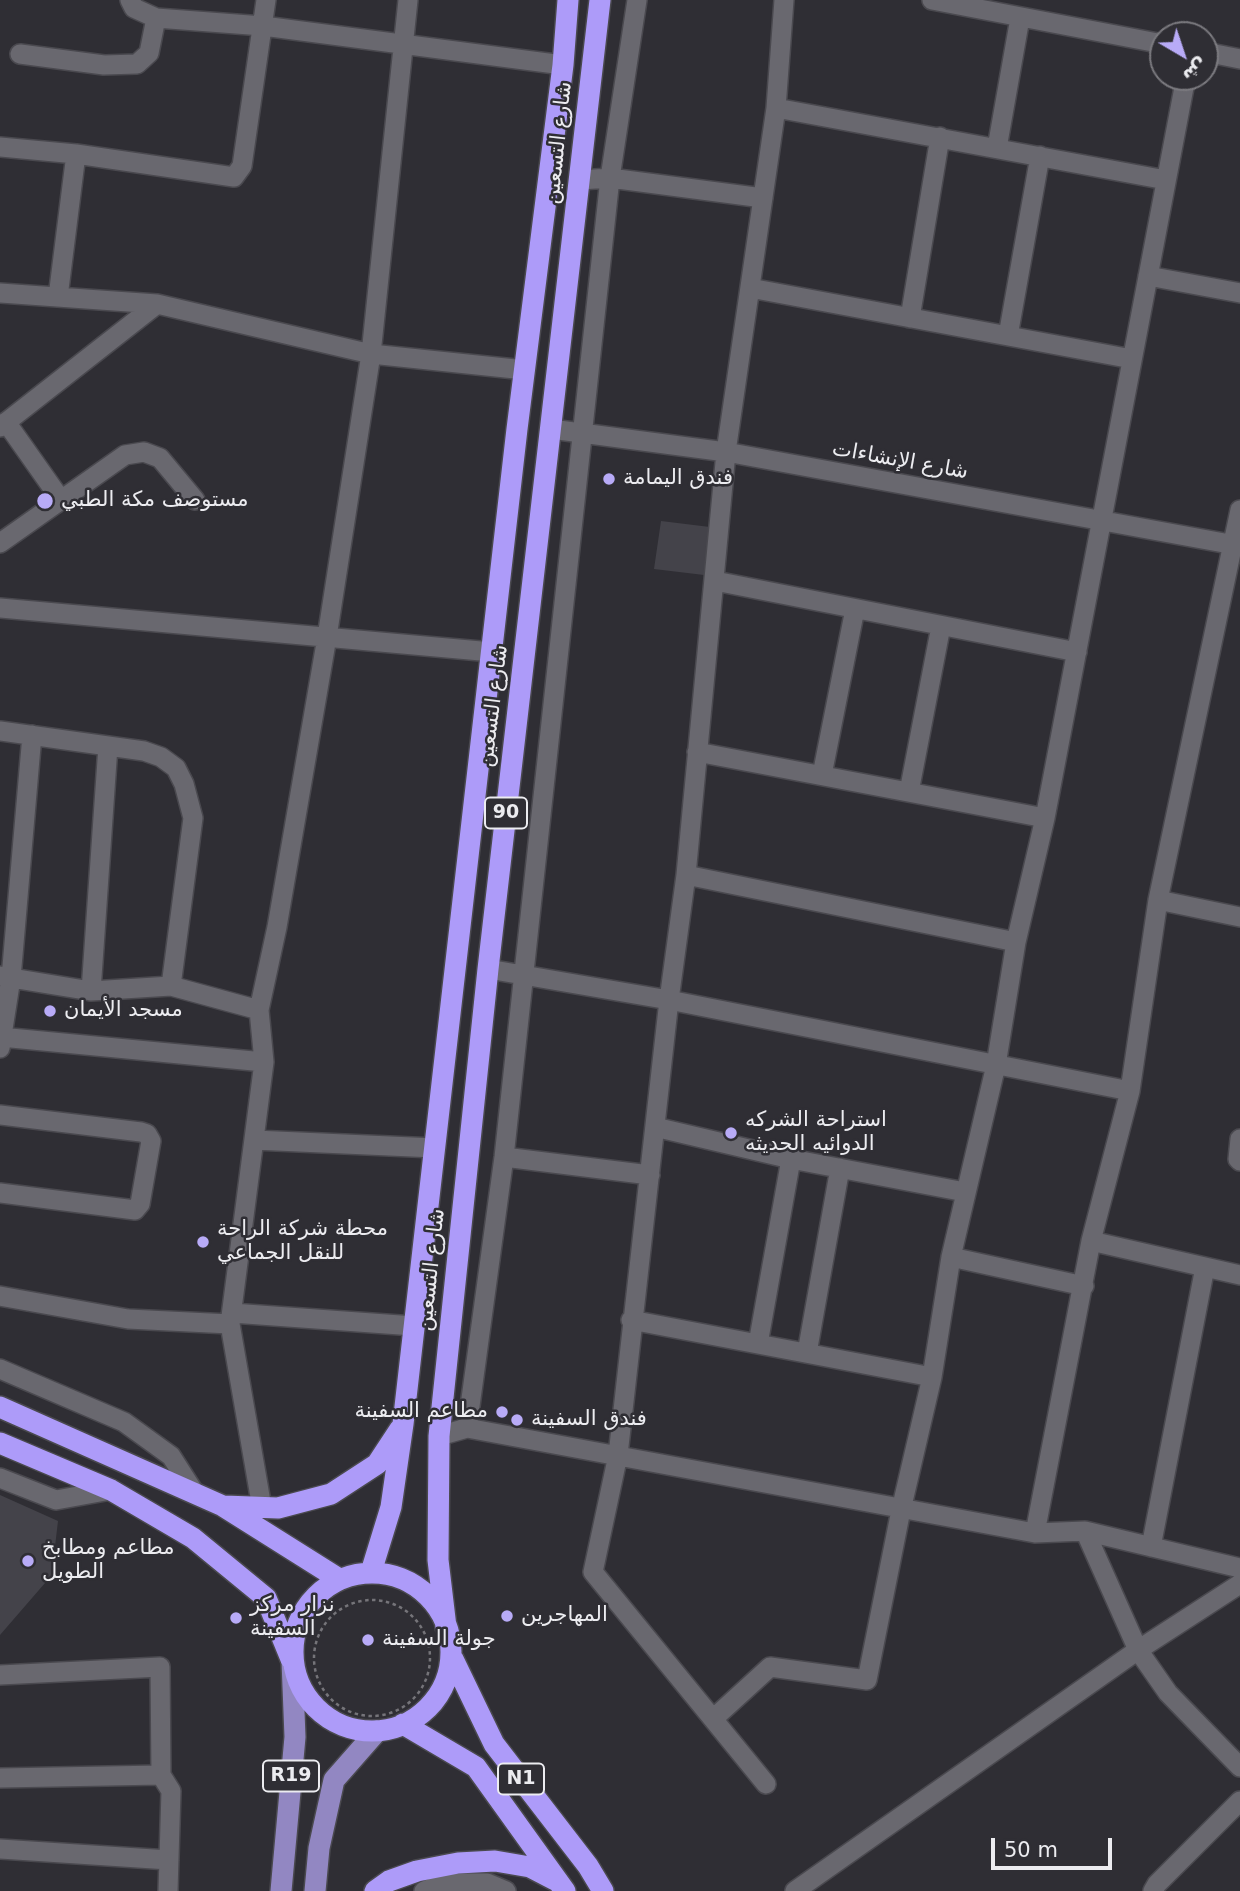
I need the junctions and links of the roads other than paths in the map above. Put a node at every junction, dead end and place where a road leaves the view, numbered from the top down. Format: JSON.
{"nodes":[{"id":1,"x":130,"y":0,"type":"edge"},
{"id":2,"x":266,"y":0,"type":"edge"},
{"id":3,"x":408,"y":0,"type":"edge"},
{"id":4,"x":568,"y":0,"type":"edge"},
{"id":5,"x":600,"y":0,"type":"edge"},
{"id":6,"x":637,"y":0,"type":"edge"},
{"id":7,"x":783,"y":0,"type":"edge"},
{"id":8,"x":932,"y":0,"type":"edge"},
{"id":9,"x":156,"y":18,"type":"junction"},
{"id":10,"x":1020,"y":18,"type":"junction"},
{"id":11,"x":263,"y":26,"type":"junction"},
{"id":12,"x":1149,"y":41,"type":"edge"},
{"id":13,"x":403,"y":45,"type":"junction"},
{"id":14,"x":20,"y":54,"type":"dead end"},
{"id":15,"x":1219,"y":55,"type":"edge"},
{"id":16,"x":1240,"y":59,"type":"edge"},
{"id":17,"x":563,"y":65,"type":"junction"},
{"id":18,"x":1183,"y":91,"type":"edge"},
{"id":19,"x":776,"y":108,"type":"junction"},
{"id":20,"x":940,"y":137,"type":"junction"},
{"id":21,"x":0,"y":146,"type":"edge"},
{"id":22,"x":997,"y":148,"type":"junction"},
{"id":23,"x":76,"y":154,"type":"junction"},
{"id":24,"x":1040,"y":156,"type":"junction"},
{"id":25,"x":610,"y":178,"type":"junction"},
{"id":26,"x":580,"y":180,"type":"junction"},
{"id":27,"x":1166,"y":180,"type":"junction"},
{"id":28,"x":763,"y":198,"type":"junction"},
{"id":29,"x":1147,"y":276,"type":"junction"},
{"id":30,"x":750,"y":288,"type":"junction"},
{"id":31,"x":0,"y":293,"type":"edge"},
{"id":32,"x":1240,"y":293,"type":"edge"},
{"id":33,"x":58,"y":297,"type":"junction"},
{"id":34,"x":157,"y":304,"type":"junction"},
{"id":35,"x":910,"y":318,"type":"junction"},
{"id":36,"x":1007,"y":336,"type":"junction"},
{"id":37,"x":371,"y":354,"type":"junction"},
{"id":38,"x":1132,"y":359,"type":"junction"},
{"id":39,"x":525,"y":370,"type":"junction"},
{"id":40,"x":3,"y":424,"type":"edge"},
{"id":41,"x":517,"y":429,"type":"junction"},
{"id":42,"x":551,"y":429,"type":"junction"},
{"id":43,"x":581,"y":431,"type":"junction"},
{"id":44,"x":726,"y":452,"type":"junction"},
{"id":45,"x":61,"y":500,"type":"junction"},
{"id":46,"x":195,"y":500,"type":"dead end"},
{"id":47,"x":1240,"y":510,"type":"edge"},
{"id":48,"x":1103,"y":521,"type":"junction"},
{"id":49,"x":0,"y":543,"type":"edge"},
{"id":50,"x":1237,"y":546,"type":"edge"},
{"id":51,"x":715,"y":581,"type":"junction"},
{"id":52,"x":0,"y":608,"type":"edge"},
{"id":53,"x":855,"y":608,"type":"junction"},
{"id":54,"x":941,"y":626,"type":"junction"},
{"id":55,"x":327,"y":637,"type":"junction"},
{"id":56,"x":492,"y":652,"type":"junction"},
{"id":57,"x":1077,"y":652,"type":"junction"},
{"id":58,"x":0,"y":731,"type":"edge"},
{"id":59,"x":32,"y":736,"type":"junction"},
{"id":60,"x":108,"y":746,"type":"junction"},
{"id":61,"x":697,"y":752,"type":"junction"},
{"id":62,"x":822,"y":775,"type":"junction"},
{"id":63,"x":909,"y":792,"type":"junction"},
{"id":64,"x":1045,"y":818,"type":"junction"},
{"id":65,"x":687,"y":875,"type":"junction"},
{"id":66,"x":1158,"y":900,"type":"junction"},
{"id":67,"x":1240,"y":917,"type":"edge"},
{"id":68,"x":1016,"y":942,"type":"junction"},
{"id":69,"x":488,"y":969,"type":"junction"},
{"id":70,"x":525,"y":974,"type":"junction"},
{"id":71,"x":6,"y":977,"type":"edge"},
{"id":72,"x":171,"y":986,"type":"junction"},
{"id":73,"x":91,"y":991,"type":"junction"},
{"id":74,"x":669,"y":1000,"type":"junction"},
{"id":75,"x":259,"y":1010,"type":"junction"},
{"id":76,"x":1,"y":1041,"type":"edge"},
{"id":77,"x":264,"y":1062,"type":"junction"},
{"id":78,"x":996,"y":1065,"type":"junction"},
{"id":79,"x":1130,"y":1091,"type":"junction"},
{"id":80,"x":0,"y":1115,"type":"edge"},
{"id":81,"x":655,"y":1127,"type":"junction"},
{"id":82,"x":1240,"y":1139,"type":"edge"},
{"id":83,"x":254,"y":1140,"type":"junction"},
{"id":84,"x":435,"y":1148,"type":"junction"},
{"id":85,"x":504,"y":1157,"type":"junction"},
{"id":86,"x":791,"y":1159,"type":"junction"},
{"id":87,"x":1240,"y":1161,"type":"edge"},
{"id":88,"x":840,"y":1168,"type":"junction"},
{"id":89,"x":650,"y":1175,"type":"junction"},
{"id":90,"x":965,"y":1192,"type":"junction"},
{"id":91,"x":0,"y":1193,"type":"edge"},
{"id":92,"x":1091,"y":1241,"type":"junction"},
{"id":93,"x":951,"y":1257,"type":"junction"},
{"id":94,"x":1205,"y":1267,"type":"junction"},
{"id":95,"x":1240,"y":1275,"type":"edge"},
{"id":96,"x":1084,"y":1286,"type":"junction"},
{"id":97,"x":0,"y":1296,"type":"edge"},
{"id":98,"x":231,"y":1318,"type":"junction"},
{"id":99,"x":631,"y":1320,"type":"junction"},
{"id":100,"x":414,"y":1326,"type":"junction"},
{"id":101,"x":758,"y":1344,"type":"junction"},
{"id":102,"x":807,"y":1353,"type":"junction"},
{"id":103,"x":0,"y":1369,"type":"edge"},
{"id":104,"x":932,"y":1377,"type":"junction"},
{"id":105,"x":0,"y":1407,"type":"edge"},
{"id":106,"x":403,"y":1424,"type":"junction"},
{"id":107,"x":467,"y":1428,"type":"junction"},
{"id":108,"x":439,"y":1436,"type":"junction"},
{"id":109,"x":0,"y":1443,"type":"edge"},
{"id":110,"x":618,"y":1455,"type":"junction"},
{"id":111,"x":0,"y":1478,"type":"edge"},
{"id":112,"x":111,"y":1490,"type":"junction"},
{"id":113,"x":194,"y":1492,"type":"junction"},
{"id":114,"x":223,"y":1506,"type":"junction"},
{"id":115,"x":262,"y":1507,"type":"junction"},
{"id":116,"x":901,"y":1510,"type":"junction"},
{"id":117,"x":1085,"y":1531,"type":"junction"},
{"id":118,"x":1035,"y":1533,"type":"junction"},
{"id":119,"x":1151,"y":1547,"type":"junction"},
{"id":120,"x":1240,"y":1568,"type":"edge"},
{"id":121,"x":371,"y":1572,"type":"junction"},
{"id":122,"x":339,"y":1579,"type":"junction"},
{"id":123,"x":1240,"y":1584,"type":"edge"},
{"id":124,"x":446,"y":1627,"type":"junction"},
{"id":125,"x":1138,"y":1650,"type":"junction"},
{"id":126,"x":453,"y":1659,"type":"junction"},
{"id":127,"x":292,"y":1661,"type":"junction"},
{"id":128,"x":0,"y":1675,"type":"edge"},
{"id":129,"x":713,"y":1719,"type":"junction"},
{"id":130,"x":404,"y":1724,"type":"junction"},
{"id":131,"x":377,"y":1731,"type":"junction"},
{"id":132,"x":1240,"y":1767,"type":"edge"},
{"id":133,"x":161,"y":1775,"type":"junction"},
{"id":134,"x":0,"y":1778,"type":"edge"},
{"id":135,"x":766,"y":1784,"type":"dead end"},
{"id":136,"x":1240,"y":1801,"type":"edge"},
{"id":137,"x":0,"y":1849,"type":"edge"},
{"id":138,"x":169,"y":1860,"type":"junction"},
{"id":139,"x":562,"y":1887,"type":"edge"},
{"id":140,"x":168,"y":1891,"type":"edge"},
{"id":141,"x":281,"y":1891,"type":"edge"},
{"id":142,"x":315,"y":1891,"type":"edge"},
{"id":143,"x":375,"y":1891,"type":"edge"},
{"id":144,"x":424,"y":1891,"type":"edge"},
{"id":145,"x":506,"y":1891,"type":"edge"},
{"id":146,"x":603,"y":1891,"type":"edge"},
{"id":147,"x":795,"y":1891,"type":"edge"},
{"id":148,"x":1153,"y":1891,"type":"edge"}],
"edges":[{"from":1,"to":9,"type":"street"},
{"from":2,"to":11,"type":"street"},
{"from":3,"to":13,"type":"street"},
{"from":4,"to":17,"type":"highway","name":"شارع التسعين","number":"90"},
{"from":5,"to":26,"type":"highway","name":"شارع التسعين","number":"90"},
{"from":6,"to":25,"type":"street"},
{"from":7,"to":19,"type":"street"},
{"from":8,"to":10,"type":"street"},
{"from":9,"to":11,"type":"street"},
{"from":9,"to":14,"type":"street"},
{"from":10,"to":12,"type":"street"},
{"from":10,"to":22,"type":"street"},
{"from":11,"to":13,"type":"street"},
{"from":11,"to":23,"type":"street"},
{"from":13,"to":17,"type":"street"},
{"from":13,"to":37,"type":"street"},
{"from":15,"to":16,"type":"street"},
{"from":17,"to":39,"type":"highway","name":"شارع التسعين","number":"90"},
{"from":18,"to":27,"type":"street"},
{"from":19,"to":20,"type":"street"},
{"from":19,"to":28,"type":"street"},
{"from":20,"to":22,"type":"street"},
{"from":20,"to":35,"type":"street"},
{"from":21,"to":23,"type":"street"},
{"from":22,"to":24,"type":"street"},
{"from":23,"to":33,"type":"street"},
{"from":24,"to":27,"type":"street"},
{"from":24,"to":36,"type":"street"},
{"from":25,"to":26,"type":"street"},
{"from":25,"to":28,"type":"street"},
{"from":25,"to":43,"type":"street"},
{"from":26,"to":42,"type":"highway","name":"شارع التسعين","number":"90"},
{"from":27,"to":29,"type":"street"},
{"from":28,"to":30,"type":"street"},
{"from":29,"to":32,"type":"street"},
{"from":29,"to":38,"type":"street"},
{"from":30,"to":35,"type":"street"},
{"from":30,"to":44,"type":"street"},
{"from":31,"to":33,"type":"street"},
{"from":33,"to":34,"type":"street"},
{"from":34,"to":37,"type":"street"},
{"from":34,"to":40,"type":"street"},
{"from":35,"to":36,"type":"street"},
{"from":36,"to":38,"type":"street"},
{"from":37,"to":39,"type":"street"},
{"from":37,"to":55,"type":"street"},
{"from":38,"to":48,"type":"street"},
{"from":39,"to":41,"type":"highway","name":"شارع التسعين","number":"90"},
{"from":40,"to":45,"type":"street"},
{"from":41,"to":42,"type":"highway"},
{"from":41,"to":56,"type":"highway","name":"شارع التسعين","number":"90"},
{"from":42,"to":43,"type":"street","name":"شارع الإنشاءات"},
{"from":42,"to":69,"type":"highway","name":"شارع التسعين","number":"90"},
{"from":43,"to":44,"type":"street","name":"شارع الإنشاءات"},
{"from":43,"to":70,"type":"street"},
{"from":44,"to":48,"type":"street","name":"شارع الإنشاءات"},
{"from":44,"to":51,"type":"street"},
{"from":45,"to":46,"type":"street"},
{"from":45,"to":49,"type":"street"},
{"from":47,"to":50,"type":"street"},
{"from":48,"to":50,"type":"street","name":"شارع الإنشاءات"},
{"from":48,"to":57,"type":"street"},
{"from":50,"to":66,"type":"street"},
{"from":51,"to":53,"type":"street"},
{"from":51,"to":61,"type":"street"},
{"from":52,"to":55,"type":"street"},
{"from":53,"to":54,"type":"street"},
{"from":53,"to":62,"type":"street"},
{"from":54,"to":57,"type":"street"},
{"from":54,"to":63,"type":"street"},
{"from":55,"to":56,"type":"street"},
{"from":55,"to":75,"type":"street"},
{"from":56,"to":84,"type":"highway","name":"شارع التسعين","number":"90"},
{"from":57,"to":64,"type":"street"},
{"from":58,"to":59,"type":"street"},
{"from":59,"to":60,"type":"street"},
{"from":59,"to":71,"type":"street"},
{"from":60,"to":72,"type":"street"},
{"from":60,"to":73,"type":"street"},
{"from":61,"to":62,"type":"street"},
{"from":61,"to":65,"type":"street"},
{"from":62,"to":63,"type":"street"},
{"from":63,"to":64,"type":"street"},
{"from":64,"to":68,"type":"street"},
{"from":65,"to":68,"type":"street"},
{"from":65,"to":74,"type":"street"},
{"from":66,"to":67,"type":"street"},
{"from":66,"to":79,"type":"street"},
{"from":68,"to":78,"type":"street"},
{"from":69,"to":70,"type":"street"},
{"from":69,"to":108,"type":"highway","name":"شارع التسعين","number":"90"},
{"from":70,"to":74,"type":"street"},
{"from":70,"to":85,"type":"street"},
{"from":71,"to":73,"type":"street"},
{"from":71,"to":76,"type":"street"},
{"from":72,"to":73,"type":"street"},
{"from":72,"to":75,"type":"street"},
{"from":74,"to":78,"type":"street"},
{"from":74,"to":81,"type":"street"},
{"from":75,"to":77,"type":"street"},
{"from":76,"to":77,"type":"street"},
{"from":77,"to":83,"type":"street"},
{"from":78,"to":79,"type":"street"},
{"from":78,"to":90,"type":"street"},
{"from":79,"to":92,"type":"street"},
{"from":80,"to":91,"type":"street"},
{"from":81,"to":86,"type":"street"},
{"from":81,"to":89,"type":"street"},
{"from":82,"to":87,"type":"street"},
{"from":83,"to":84,"type":"street"},
{"from":83,"to":98,"type":"street"},
{"from":84,"to":100,"type":"highway","name":"شارع التسعين","number":"90"},
{"from":85,"to":89,"type":"street"},
{"from":85,"to":107,"type":"street"},
{"from":86,"to":88,"type":"street"},
{"from":86,"to":101,"type":"street"},
{"from":88,"to":90,"type":"street"},
{"from":88,"to":102,"type":"street"},
{"from":89,"to":99,"type":"street"},
{"from":90,"to":93,"type":"street"},
{"from":92,"to":94,"type":"street"},
{"from":92,"to":96,"type":"street"},
{"from":93,"to":96,"type":"street"},
{"from":93,"to":104,"type":"street"},
{"from":94,"to":95,"type":"street"},
{"from":94,"to":119,"type":"street"},
{"from":96,"to":118,"type":"street"},
{"from":97,"to":98,"type":"street"},
{"from":98,"to":100,"type":"street"},
{"from":98,"to":115,"type":"street"},
{"from":99,"to":101,"type":"street"},
{"from":99,"to":110,"type":"street"},
{"from":100,"to":106,"type":"highway","name":"شارع التسعين","number":"90"},
{"from":101,"to":102,"type":"street"},
{"from":102,"to":104,"type":"street"},
{"from":103,"to":113,"type":"street"},
{"from":104,"to":116,"type":"street"},
{"from":105,"to":113,"type":"highway"},
{"from":106,"to":115,"type":"highway"},
{"from":106,"to":121,"type":"highway","name":"شارع التسعين","number":"90"},
{"from":107,"to":108,"type":"street"},
{"from":107,"to":110,"type":"street"},
{"from":108,"to":124,"type":"highway","name":"شارع التسعين","number":"90"},
{"from":109,"to":112,"type":"highway"},
{"from":110,"to":116,"type":"street"},
{"from":110,"to":129,"type":"street"},
{"from":111,"to":112,"type":"street"},
{"from":112,"to":127,"type":"highway"},
{"from":113,"to":114,"type":"highway"},
{"from":114,"to":115,"type":"highway"},
{"from":114,"to":122,"type":"highway"},
{"from":116,"to":118,"type":"street"},
{"from":116,"to":129,"type":"street"},
{"from":117,"to":118,"type":"street"},
{"from":117,"to":119,"type":"street"},
{"from":117,"to":125,"type":"street"},
{"from":119,"to":120,"type":"street"},
{"from":121,"to":122,"type":"highway"},
{"from":121,"to":124,"type":"highway"},
{"from":122,"to":127,"type":"highway"},
{"from":123,"to":125,"type":"street"},
{"from":124,"to":126,"type":"highway"},
{"from":125,"to":132,"type":"street"},
{"from":125,"to":147,"type":"street"},
{"from":126,"to":130,"type":"highway"},
{"from":126,"to":146,"type":"highway","number":"N1"},
{"from":127,"to":131,"type":"highway"},
{"from":127,"to":141,"type":"main road","number":"R19"},
{"from":128,"to":133,"type":"street"},
{"from":129,"to":135,"type":"street"},
{"from":130,"to":131,"type":"highway"},
{"from":130,"to":139,"type":"highway","number":"N1"},
{"from":131,"to":142,"type":"main road","number":"R19"},
{"from":133,"to":134,"type":"street"},
{"from":133,"to":138,"type":"street"},
{"from":136,"to":148,"type":"street"},
{"from":137,"to":138,"type":"street"},
{"from":138,"to":140,"type":"street"},
{"from":139,"to":143,"type":"highway"},
{"from":144,"to":145,"type":"street"}]}
